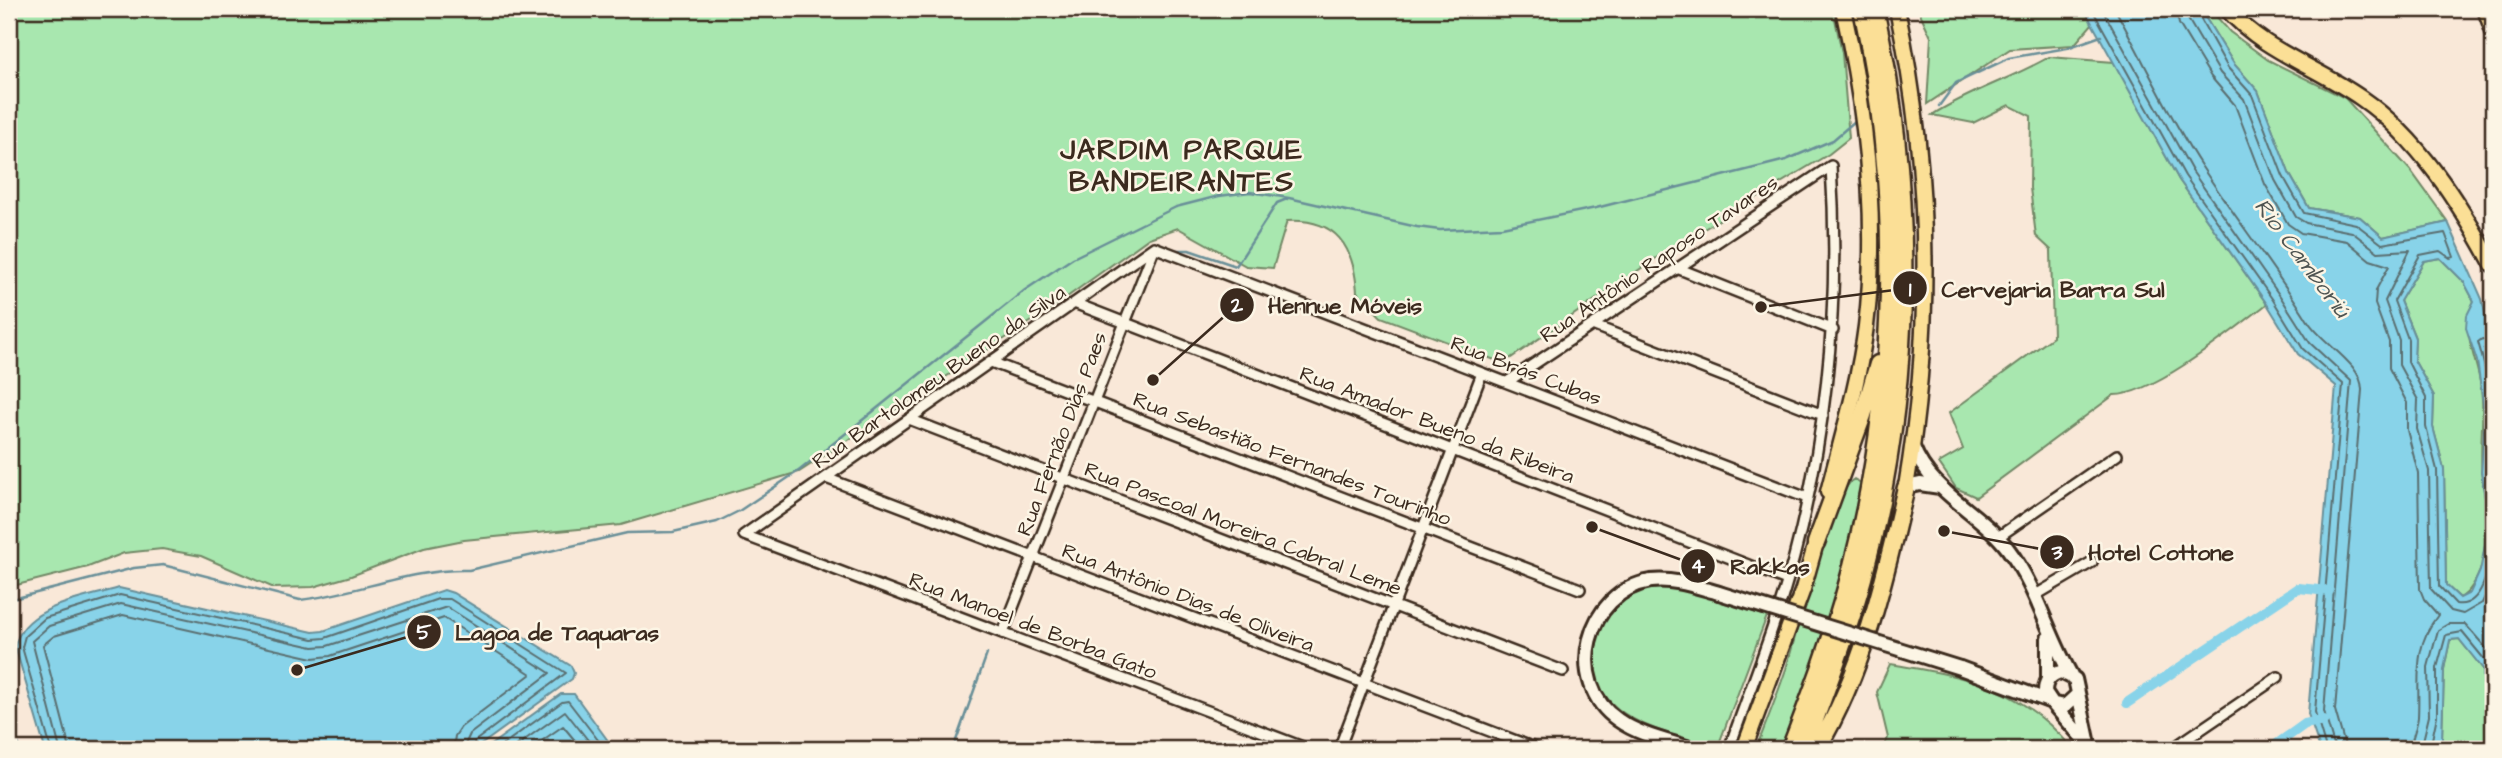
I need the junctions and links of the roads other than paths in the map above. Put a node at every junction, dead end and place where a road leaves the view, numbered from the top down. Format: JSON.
{"nodes":[{"id":1,"x":1843,"y":9,"type":"edge"},
{"id":2,"x":1862,"y":9,"type":"edge"},
{"id":3,"x":1875,"y":9,"type":"edge"},
{"id":4,"x":1897,"y":9,"type":"edge"},
{"id":5,"x":2227,"y":9,"type":"edge"},
{"id":6,"x":2485,"y":9,"type":"edge"},
{"id":7,"x":2493,"y":31,"type":"edge"},
{"id":8,"x":1154,"y":247,"type":"junction"},
{"id":9,"x":2493,"y":265,"type":"edge"},
{"id":10,"x":1677,"y":268,"type":"junction"},
{"id":11,"x":1074,"y":303,"type":"junction"},
{"id":12,"x":1125,"y":323,"type":"junction"},
{"id":13,"x":1592,"y":324,"type":"junction"},
{"id":14,"x":1888,"y":325,"type":"junction"},
{"id":15,"x":1833,"y":330,"type":"junction"},
{"id":16,"x":991,"y":362,"type":"junction"},
{"id":17,"x":1482,"y":373,"type":"junction"},
{"id":18,"x":1507,"y":383,"type":"junction"},
{"id":19,"x":1094,"y":401,"type":"junction"},
{"id":20,"x":1824,"y":415,"type":"junction"},
{"id":21,"x":909,"y":419,"type":"junction"},
{"id":22,"x":1913,"y":447,"type":"junction"},
{"id":23,"x":1453,"y":450,"type":"junction"},
{"id":24,"x":2117,"y":455,"type":"dead end"},
{"id":25,"x":826,"y":478,"type":"junction"},
{"id":26,"x":1063,"y":479,"type":"junction"},
{"id":27,"x":1906,"y":487,"type":"junction"},
{"id":28,"x":1941,"y":487,"type":"junction"},
{"id":29,"x":1807,"y":498,"type":"junction"},
{"id":30,"x":1423,"y":529,"type":"junction"},
{"id":31,"x":744,"y":535,"type":"joint"},
{"id":32,"x":1998,"y":537,"type":"junction"},
{"id":33,"x":1816,"y":543,"type":"junction"},
{"id":34,"x":1033,"y":557,"type":"junction"},
{"id":35,"x":2092,"y":562,"type":"dead end"},
{"id":36,"x":1787,"y":580,"type":"junction"},
{"id":37,"x":1580,"y":589,"type":"dead end"},
{"id":38,"x":2034,"y":596,"type":"junction"},
{"id":39,"x":1394,"y":606,"type":"junction"},
{"id":40,"x":2047,"y":627,"type":"junction"},
{"id":41,"x":1003,"y":633,"type":"junction"},
{"id":42,"x":1563,"y":671,"type":"dead end"},
{"id":43,"x":2071,"y":675,"type":"junction"},
{"id":44,"x":2278,"y":677,"type":"dead end"},
{"id":45,"x":2000,"y":681,"type":"junction"},
{"id":46,"x":2047,"y":681,"type":"junction"},
{"id":47,"x":1364,"y":684,"type":"junction"},
{"id":48,"x":2078,"y":694,"type":"junction"},
{"id":49,"x":2052,"y":703,"type":"junction"},
{"id":50,"x":2089,"y":748,"type":"edge"},
{"id":51,"x":1308,"y":749,"type":"edge"},
{"id":52,"x":1339,"y":749,"type":"edge"},
{"id":53,"x":1537,"y":749,"type":"edge"},
{"id":54,"x":1693,"y":749,"type":"edge"},
{"id":55,"x":1729,"y":749,"type":"edge"},
{"id":56,"x":1743,"y":749,"type":"edge"},
{"id":57,"x":1790,"y":749,"type":"edge"},
{"id":58,"x":1804,"y":749,"type":"edge"},
{"id":59,"x":1817,"y":749,"type":"edge"},
{"id":60,"x":2172,"y":749,"type":"edge"}],
"edges":[{"from":1,"to":33,"type":"main road"},
{"from":2,"to":14,"type":"highway"},
{"from":3,"to":58,"type":"highway"},
{"from":4,"to":22,"type":"main road"},
{"from":5,"to":9,"type":"main road"},
{"from":6,"to":7,"type":"main road"},
{"from":8,"to":11,"type":"street","name":"Rua Bartolomeu Bueno da Silva"},
{"from":8,"to":12,"type":"street","name":"Rua Fernão Dias Paes"},
{"from":8,"to":17,"type":"street","name":"Rua Brás Cubas"},
{"from":10,"to":13,"type":"street","name":"Rua Antônio Raposo Tavares"},
{"from":10,"to":15,"type":"street"},
{"from":10,"to":15,"type":"street","name":"Rua Antônio Raposo Tavares"},
{"from":11,"to":12,"type":"street","name":"Rua Amador Bueno da Ribeira"},
{"from":11,"to":16,"type":"street","name":"Rua Bartolomeu Bueno da Silva"},
{"from":12,"to":19,"type":"street","name":"Rua Fernão Dias Paes"},
{"from":12,"to":23,"type":"street","name":"Rua Amador Bueno da Ribeira"},
{"from":13,"to":18,"type":"street","name":"Rua Antônio Raposo Tavares"},
{"from":13,"to":20,"type":"street"},
{"from":14,"to":33,"type":"highway"},
{"from":14,"to":57,"type":"highway"},
{"from":15,"to":20,"type":"street"},
{"from":16,"to":19,"type":"street","name":"Rua Sebastião Fernandes Tourinho"},
{"from":16,"to":21,"type":"street","name":"Rua Bartolomeu Bueno da Silva"},
{"from":17,"to":18,"type":"street","name":"Rua Brás Cubas"},
{"from":17,"to":23,"type":"street"},
{"from":18,"to":29,"type":"street","name":"Rua Brás Cubas"},
{"from":19,"to":26,"type":"street","name":"Rua Fernão Dias Paes"},
{"from":19,"to":30,"type":"street","name":"Rua Sebastião Fernandes Tourinho"},
{"from":20,"to":29,"type":"street"},
{"from":21,"to":25,"type":"street","name":"Rua Bartolomeu Bueno da Silva"},
{"from":21,"to":26,"type":"street","name":"Rua Pascoal Moreira Cabral Leme"},
{"from":22,"to":27,"type":"main road"},
{"from":22,"to":28,"type":"main road"},
{"from":23,"to":30,"type":"street"},
{"from":23,"to":36,"type":"street","name":"Rua Amador Bueno da Ribeira"},
{"from":24,"to":32,"type":"street"},
{"from":25,"to":31,"type":"street","name":"Rua Bartolomeu Bueno da Silva"},
{"from":25,"to":34,"type":"street","name":"Rua Antônio Dias de Oliveira"},
{"from":26,"to":34,"type":"street","name":"Rua Fernão Dias Paes"},
{"from":26,"to":39,"type":"street","name":"Rua Pascoal Moreira Cabral Leme"},
{"from":27,"to":28,"type":"main road"},
{"from":27,"to":59,"type":"highway"},
{"from":28,"to":32,"type":"main road"},
{"from":29,"to":36,"type":"street"},
{"from":30,"to":37,"type":"street","name":"Rua Sebastião Fernandes Tourinho"},
{"from":30,"to":39,"type":"street"},
{"from":31,"to":41,"type":"street","name":"Rua Manoel de Borba Gato"},
{"from":32,"to":38,"type":"main road"},
{"from":33,"to":56,"type":"main road"},
{"from":34,"to":41,"type":"street","name":"Rua Fernão Dias Paes"},
{"from":34,"to":47,"type":"street","name":"Rua Antônio Dias de Oliveira"},
{"from":35,"to":38,"type":"street"},
{"from":36,"to":55,"type":"street"},
{"from":38,"to":40,"type":"main road"},
{"from":39,"to":42,"type":"street","name":"Rua Pascoal Moreira Cabral Leme"},
{"from":39,"to":47,"type":"street"},
{"from":40,"to":43,"type":"main road"},
{"from":40,"to":46,"type":"main road"},
{"from":41,"to":51,"type":"street","name":"Rua Manoel de Borba Gato"},
{"from":43,"to":46,"type":"main road"},
{"from":43,"to":48,"type":"main road"},
{"from":44,"to":60,"type":"street"},
{"from":45,"to":46,"type":"main road"},
{"from":45,"to":49,"type":"main road"},
{"from":45,"to":54,"type":"main road","bridge":true},
{"from":46,"to":49,"type":"main road"},
{"from":47,"to":52,"type":"street"},
{"from":47,"to":53,"type":"street","name":"Rua Antônio Dias de Oliveira"},
{"from":48,"to":49,"type":"main road"},
{"from":48,"to":50,"type":"main road"},
{"from":49,"to":50,"type":"main road"}]}
